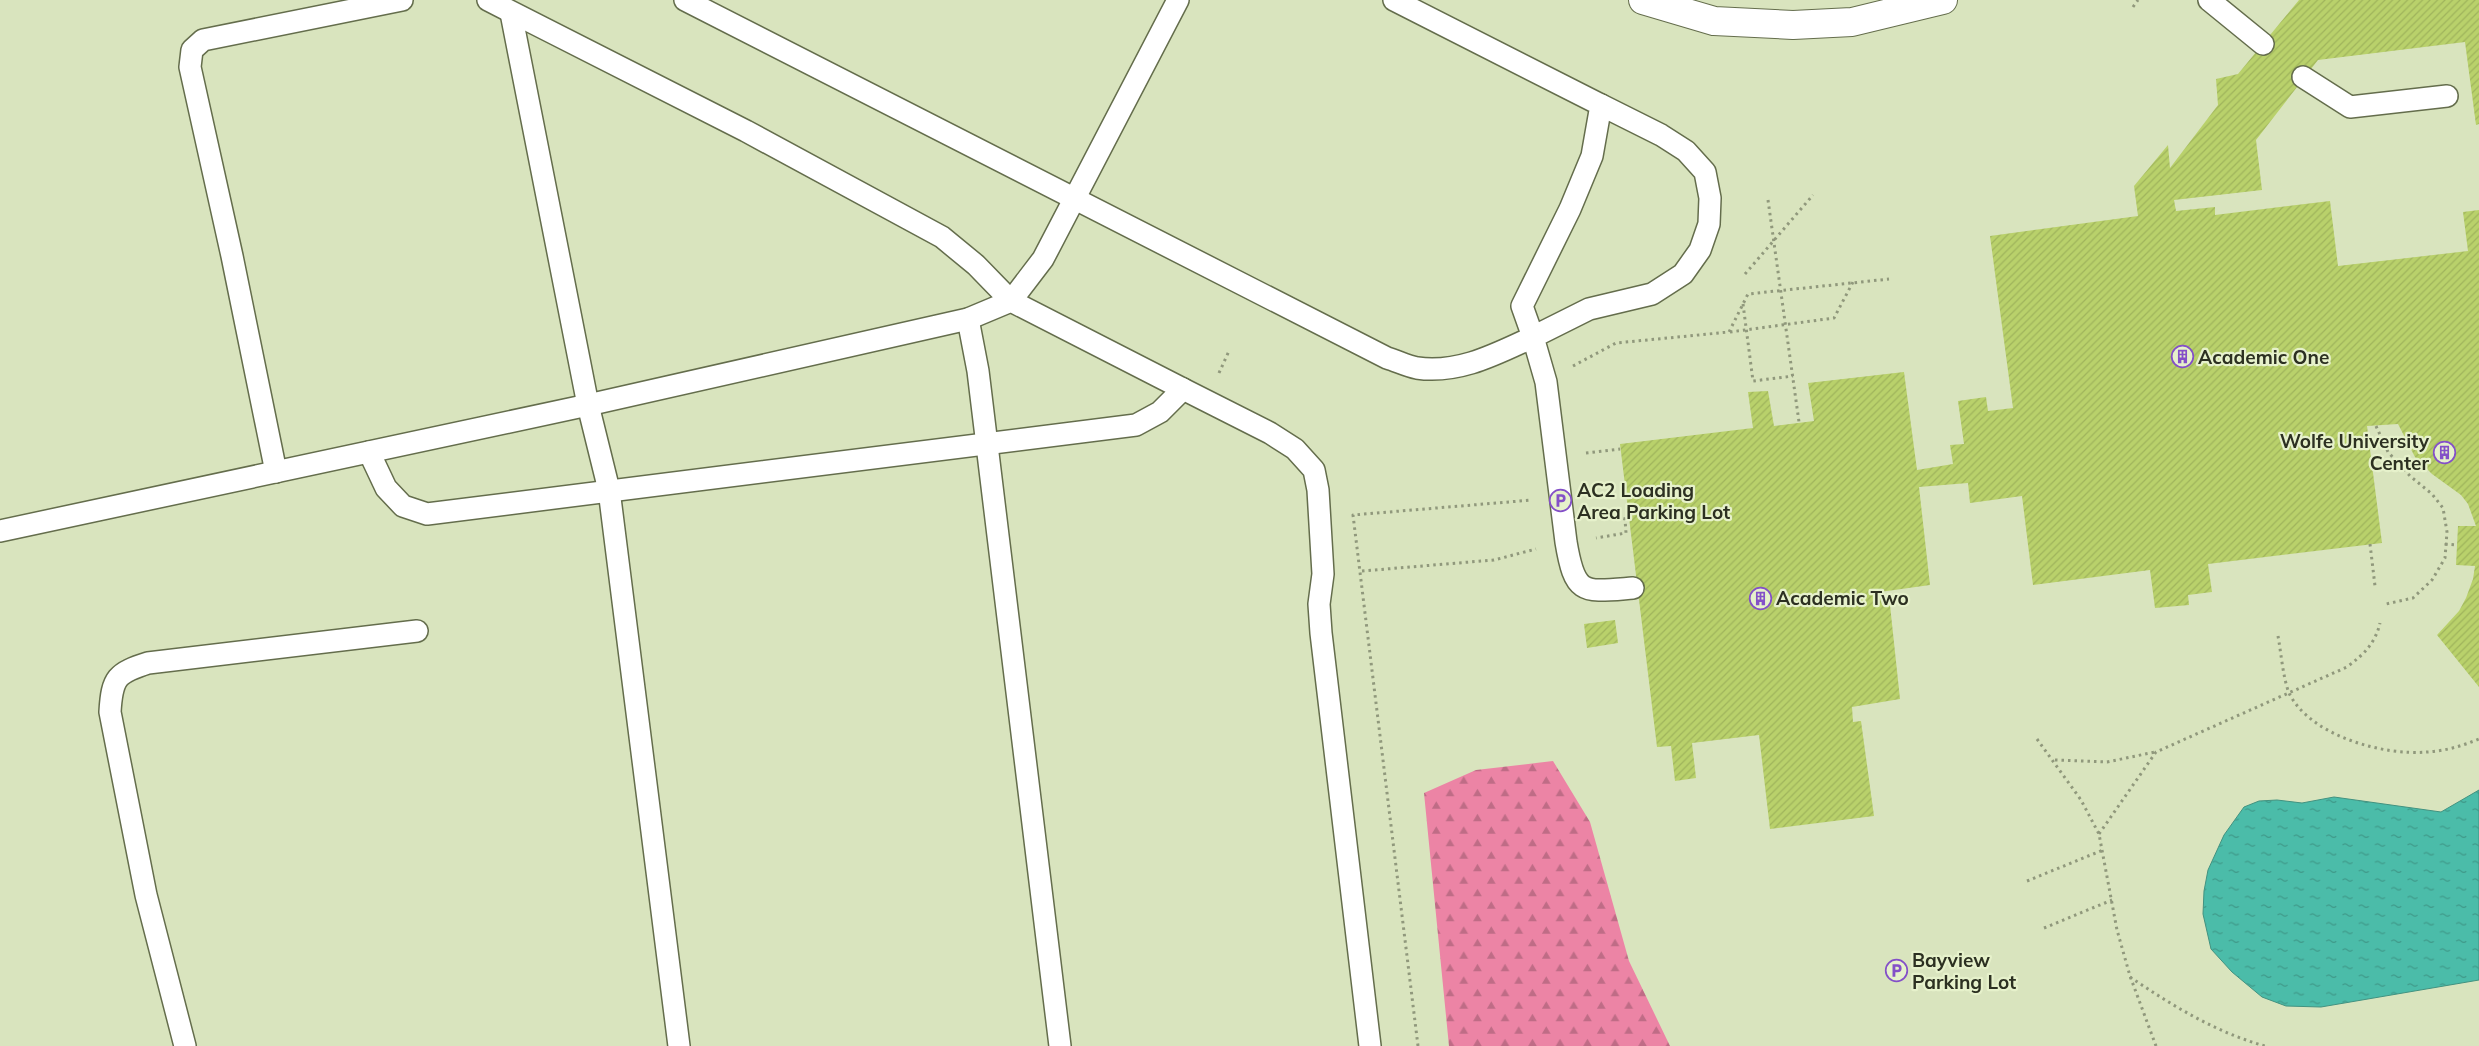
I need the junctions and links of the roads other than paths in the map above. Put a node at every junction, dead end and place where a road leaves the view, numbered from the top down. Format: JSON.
{"nodes":[{"id":1,"x":402,"y":0,"type":"edge"},
{"id":2,"x":488,"y":0,"type":"edge"},
{"id":3,"x":685,"y":0,"type":"edge"},
{"id":4,"x":1178,"y":0,"type":"edge"},
{"id":5,"x":1394,"y":0,"type":"edge"},
{"id":6,"x":1643,"y":0,"type":"edge"},
{"id":7,"x":1943,"y":0,"type":"edge"},
{"id":8,"x":2209,"y":0,"type":"edge"},
{"id":9,"x":510,"y":13,"type":"junction"},
{"id":10,"x":2263,"y":44,"type":"dead end"},
{"id":11,"x":2304,"y":77,"type":"dead end"},
{"id":12,"x":2447,"y":96,"type":"dead end"},
{"id":13,"x":1602,"y":106,"type":"junction"},
{"id":14,"x":1074,"y":200,"type":"junction"},
{"id":15,"x":1012,"y":301,"type":"junction"},
{"id":16,"x":968,"y":319,"type":"junction"},
{"id":17,"x":1533,"y":337,"type":"junction"},
{"id":18,"x":1183,"y":389,"type":"junction"},
{"id":19,"x":588,"y":405,"type":"junction"},
{"id":20,"x":986,"y":444,"type":"junction"},
{"id":21,"x":369,"y":452,"type":"junction"},
{"id":22,"x":276,"y":472,"type":"junction"},
{"id":23,"x":610,"y":490,"type":"junction"},
{"id":24,"x":0,"y":530,"type":"edge"},
{"id":25,"x":1634,"y":588,"type":"dead end"},
{"id":26,"x":417,"y":631,"type":"dead end"},
{"id":27,"x":185,"y":1046,"type":"edge"},
{"id":28,"x":679,"y":1046,"type":"edge"},
{"id":29,"x":1060,"y":1046,"type":"edge"},
{"id":30,"x":1370,"y":1046,"type":"edge"}],
"edges":[{"from":1,"to":22,"type":"lane"},
{"from":2,"to":9,"type":"lane"},
{"from":3,"to":14,"type":"lane"},
{"from":4,"to":14,"type":"lane"},
{"from":5,"to":13,"type":"lane"},
{"from":6,"to":7,"type":"street"},
{"from":8,"to":10,"type":"lane"},
{"from":9,"to":15,"type":"lane"},
{"from":9,"to":19,"type":"lane"},
{"from":11,"to":12,"type":"lane"},
{"from":13,"to":17,"type":"lane"},
{"from":13,"to":17,"type":"lane"},
{"from":14,"to":15,"type":"lane"},
{"from":14,"to":17,"type":"lane"},
{"from":15,"to":16,"type":"lane"},
{"from":15,"to":18,"type":"lane"},
{"from":16,"to":19,"type":"lane"},
{"from":16,"to":20,"type":"lane"},
{"from":17,"to":25,"type":"lane"},
{"from":18,"to":20,"type":"lane"},
{"from":18,"to":30,"type":"lane"},
{"from":19,"to":21,"type":"lane"},
{"from":19,"to":23,"type":"lane"},
{"from":20,"to":23,"type":"lane"},
{"from":20,"to":29,"type":"lane"},
{"from":21,"to":22,"type":"lane"},
{"from":21,"to":23,"type":"lane"},
{"from":22,"to":24,"type":"lane"},
{"from":23,"to":28,"type":"lane"},
{"from":26,"to":27,"type":"lane"}]}
